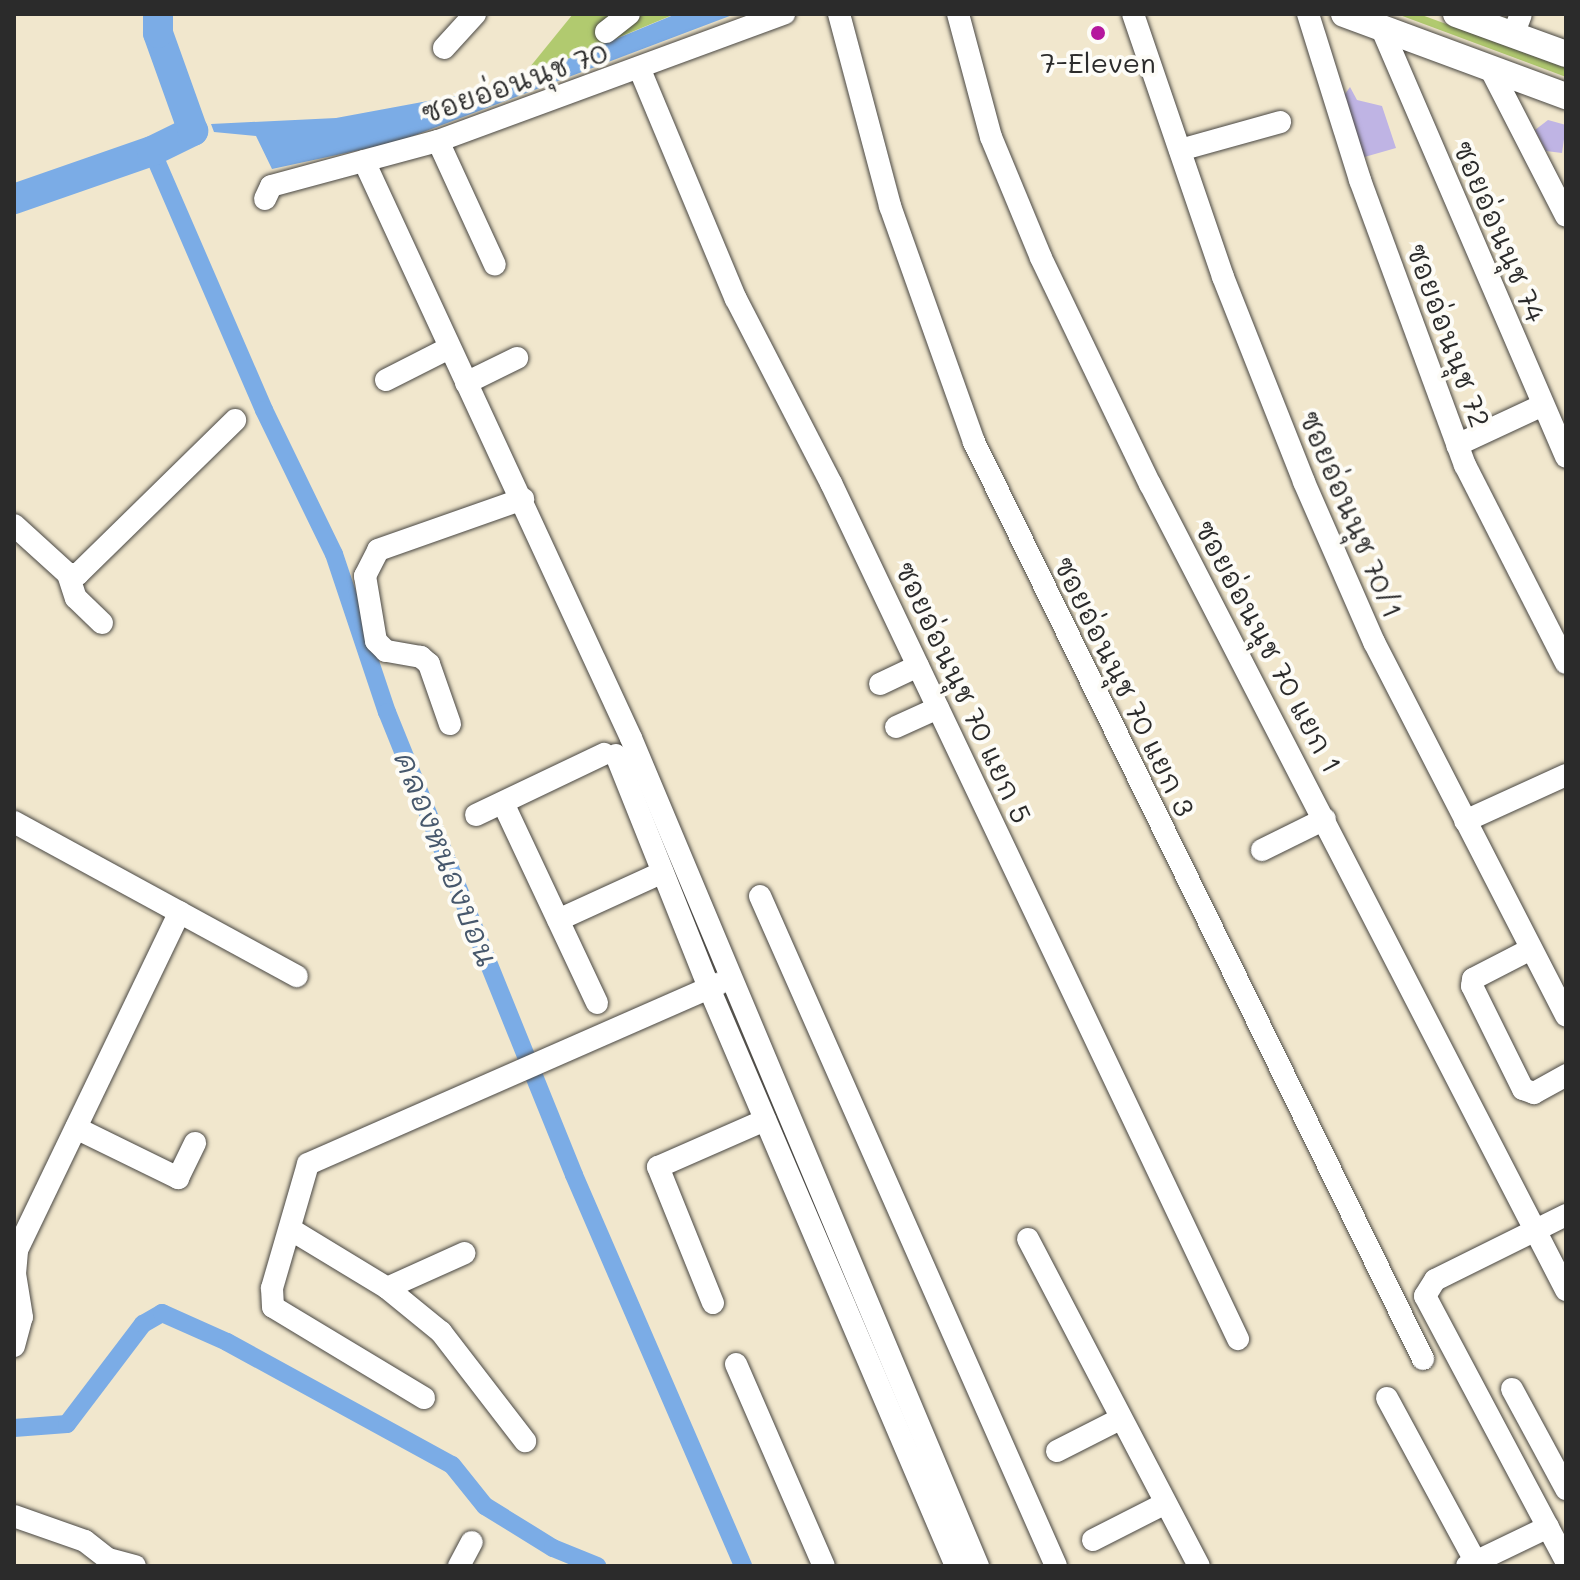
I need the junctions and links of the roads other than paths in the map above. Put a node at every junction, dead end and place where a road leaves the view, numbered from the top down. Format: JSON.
{"nodes":[{"id":1,"x":475,"y":14,"type":"edge"},
{"id":2,"x":629,"y":14,"type":"edge"},
{"id":3,"x":784,"y":14,"type":"edge"},
{"id":4,"x":839,"y":14,"type":"edge"},
{"id":5,"x":958,"y":14,"type":"edge"},
{"id":6,"x":1133,"y":14,"type":"edge"},
{"id":7,"x":1308,"y":14,"type":"edge"},
{"id":8,"x":1344,"y":14,"type":"edge"},
{"id":9,"x":1456,"y":14,"type":"edge"},
{"id":10,"x":1517,"y":24,"type":"edge"},
{"id":11,"x":1381,"y":27,"type":"junction"},
{"id":12,"x":606,"y":32,"type":"dead end"},
{"id":13,"x":444,"y":48,"type":"dead end"},
{"id":14,"x":1566,"y":54,"type":"edge"},
{"id":15,"x":1490,"y":68,"type":"junction"},
{"id":16,"x":640,"y":70,"type":"junction"},
{"id":17,"x":1566,"y":96,"type":"edge"},
{"id":18,"x":1280,"y":122,"type":"dead end"},
{"id":19,"x":438,"y":141,"type":"junction"},
{"id":20,"x":1180,"y":150,"type":"junction"},
{"id":21,"x":364,"y":161,"type":"junction"},
{"id":22,"x":265,"y":199,"type":"dead end"},
{"id":23,"x":1566,"y":216,"type":"edge"},
{"id":24,"x":495,"y":265,"type":"dead end"},
{"id":25,"x":449,"y":348,"type":"junction"},
{"id":26,"x":517,"y":358,"type":"dead end"},
{"id":27,"x":386,"y":380,"type":"dead end"},
{"id":28,"x":466,"y":383,"type":"junction"},
{"id":29,"x":1541,"y":406,"type":"junction"},
{"id":30,"x":235,"y":420,"type":"dead end"},
{"id":31,"x":1457,"y":445,"type":"junction"},
{"id":32,"x":1566,"y":457,"type":"edge"},
{"id":33,"x":523,"y":499,"type":"junction"},
{"id":34,"x":14,"y":525,"type":"edge"},
{"id":35,"x":68,"y":574,"type":"junction"},
{"id":36,"x":102,"y":623,"type":"dead end"},
{"id":37,"x":1566,"y":663,"type":"edge"},
{"id":38,"x":918,"y":666,"type":"junction"},
{"id":39,"x":880,"y":684,"type":"dead end"},
{"id":40,"x":938,"y":708,"type":"junction"},
{"id":41,"x":450,"y":724,"type":"dead end"},
{"id":42,"x":896,"y":727,"type":"dead end"},
{"id":43,"x":1566,"y":775,"type":"edge"},
{"id":44,"x":503,"y":803,"type":"junction"},
{"id":45,"x":476,"y":815,"type":"dead end"},
{"id":46,"x":1325,"y":819,"type":"junction"},
{"id":47,"x":1465,"y":821,"type":"junction"},
{"id":48,"x":14,"y":822,"type":"edge"},
{"id":49,"x":1262,"y":850,"type":"dead end"},
{"id":50,"x":663,"y":872,"type":"junction"},
{"id":51,"x":760,"y":896,"type":"dead end"},
{"id":52,"x":180,"y":912,"type":"junction"},
{"id":53,"x":558,"y":920,"type":"junction"},
{"id":54,"x":1531,"y":949,"type":"junction"},
{"id":55,"x":297,"y":976,"type":"dead end"},
{"id":56,"x":719,"y":984,"type":"junction"},
{"id":57,"x":597,"y":1003,"type":"dead end"},
{"id":58,"x":1566,"y":1015,"type":"edge"},
{"id":59,"x":1566,"y":1075,"type":"edge"},
{"id":60,"x":765,"y":1120,"type":"junction"},
{"id":61,"x":76,"y":1128,"type":"junction"},
{"id":62,"x":195,"y":1143,"type":"dead end"},
{"id":63,"x":1566,"y":1215,"type":"edge"},
{"id":64,"x":290,"y":1229,"type":"junction"},
{"id":65,"x":1535,"y":1232,"type":"junction"},
{"id":66,"x":1028,"y":1239,"type":"dead end"},
{"id":67,"x":465,"y":1253,"type":"dead end"},
{"id":68,"x":387,"y":1288,"type":"junction"},
{"id":69,"x":1566,"y":1290,"type":"edge"},
{"id":70,"x":713,"y":1303,"type":"dead end"},
{"id":71,"x":1238,"y":1339,"type":"dead end"},
{"id":72,"x":14,"y":1346,"type":"edge"},
{"id":73,"x":1423,"y":1359,"type":"dead end"},
{"id":74,"x":736,"y":1364,"type":"dead end"},
{"id":75,"x":1512,"y":1389,"type":"dead end"},
{"id":76,"x":424,"y":1398,"type":"dead end"},
{"id":77,"x":1387,"y":1398,"type":"dead end"},
{"id":78,"x":1118,"y":1420,"type":"junction"},
{"id":79,"x":525,"y":1441,"type":"dead end"},
{"id":80,"x":1057,"y":1451,"type":"dead end"},
{"id":81,"x":1564,"y":1480,"type":"edge"},
{"id":82,"x":1164,"y":1504,"type":"junction"},
{"id":83,"x":14,"y":1516,"type":"edge"},
{"id":84,"x":1548,"y":1527,"type":"junction"},
{"id":85,"x":1093,"y":1540,"type":"dead end"},
{"id":86,"x":472,"y":1542,"type":"dead end"},
{"id":87,"x":1566,"y":1561,"type":"edge"},
{"id":88,"x":108,"y":1563,"type":"edge"},
{"id":89,"x":1474,"y":1565,"type":"edge"},
{"id":90,"x":135,"y":1566,"type":"edge"},
{"id":91,"x":459,"y":1566,"type":"edge"},
{"id":92,"x":824,"y":1566,"type":"edge"},
{"id":93,"x":956,"y":1566,"type":"edge"},
{"id":94,"x":978,"y":1566,"type":"edge"},
{"id":95,"x":1056,"y":1566,"type":"edge"},
{"id":96,"x":1199,"y":1566,"type":"edge"}],
"edges":[{"from":1,"to":13,"type":"street"},
{"from":2,"to":12,"type":"street"},
{"from":3,"to":16,"type":"street","name":"ซอยอ่อนนุช 70"},
{"from":4,"to":73,"type":"street","name":"ซอยอ่อนนุช 70 แยก 3"},
{"from":5,"to":46,"type":"street","name":"ซอยอ่อนนุช 70 แยก 1"},
{"from":6,"to":20,"type":"street","name":"ซอยอ่อนนุช 70/1"},
{"from":7,"to":31,"type":"street","name":"ซอยอ่อนนุช 72"},
{"from":8,"to":11,"type":"main road"},
{"from":9,"to":10,"type":"main road"},
{"from":10,"to":14,"type":"main road"},
{"from":11,"to":15,"type":"main road"},
{"from":11,"to":29,"type":"street","name":"ซอยอ่อนนุช 74"},
{"from":15,"to":17,"type":"main road"},
{"from":15,"to":23,"type":"street"},
{"from":16,"to":19,"type":"street","name":"ซอยอ่อนนุช 70"},
{"from":16,"to":38,"type":"street","name":"ซอยอ่อนนุช 70 แยก 5"},
{"from":18,"to":20,"type":"street"},
{"from":19,"to":21,"type":"street","name":"ซอยอ่อนนุช 70"},
{"from":19,"to":24,"type":"street"},
{"from":20,"to":47,"type":"street","name":"ซอยอ่อนนุช 70/1"},
{"from":21,"to":22,"type":"street","name":"ซอยอ่อนนุช 70"},
{"from":21,"to":25,"type":"street"},
{"from":25,"to":27,"type":"street"},
{"from":25,"to":28,"type":"street"},
{"from":26,"to":28,"type":"street"},
{"from":28,"to":33,"type":"street"},
{"from":29,"to":31,"type":"street"},
{"from":29,"to":32,"type":"street","name":"ซอยอ่อนนุช 74"},
{"from":30,"to":35,"type":"street"},
{"from":31,"to":37,"type":"street","name":"ซอยอ่อนนุช 72"},
{"from":33,"to":41,"type":"street"},
{"from":33,"to":56,"type":"street"},
{"from":34,"to":35,"type":"street"},
{"from":35,"to":36,"type":"street"},
{"from":38,"to":39,"type":"street"},
{"from":38,"to":40,"type":"street","name":"ซอยอ่อนนุช 70 แยก 5"},
{"from":40,"to":42,"type":"street"},
{"from":40,"to":71,"type":"street","name":"ซอยอ่อนนุช 70 แยก 5"},
{"from":43,"to":47,"type":"street"},
{"from":44,"to":45,"type":"street"},
{"from":44,"to":50,"type":"street"},
{"from":44,"to":53,"type":"street"},
{"from":46,"to":49,"type":"street"},
{"from":46,"to":65,"type":"street","name":"ซอยอ่อนนุช 70 แยก 1"},
{"from":47,"to":54,"type":"street","name":"ซอยอ่อนนุช 70/1"},
{"from":48,"to":52,"type":"street"},
{"from":50,"to":53,"type":"street"},
{"from":50,"to":56,"type":"street"},
{"from":51,"to":95,"type":"street"},
{"from":52,"to":55,"type":"street"},
{"from":52,"to":61,"type":"street"},
{"from":53,"to":57,"type":"street"},
{"from":54,"to":58,"type":"street","name":"ซอยอ่อนนุช 70/1"},
{"from":54,"to":59,"type":"street"},
{"from":56,"to":60,"type":"street"},
{"from":56,"to":64,"type":"street"},
{"from":56,"to":94,"type":"street"},
{"from":60,"to":70,"type":"street"},
{"from":60,"to":93,"type":"street"},
{"from":61,"to":62,"type":"street"},
{"from":61,"to":72,"type":"street"},
{"from":63,"to":65,"type":"street"},
{"from":64,"to":68,"type":"street"},
{"from":64,"to":76,"type":"street"},
{"from":65,"to":69,"type":"street","name":"ซอยอ่อนนุช 70 แยก 1"},
{"from":65,"to":84,"type":"street"},
{"from":66,"to":78,"type":"street"},
{"from":67,"to":68,"type":"street"},
{"from":68,"to":79,"type":"street"},
{"from":74,"to":92,"type":"street"},
{"from":75,"to":81,"type":"street"},
{"from":77,"to":89,"type":"street"},
{"from":78,"to":80,"type":"street"},
{"from":78,"to":82,"type":"street"},
{"from":82,"to":85,"type":"street"},
{"from":82,"to":96,"type":"street"},
{"from":83,"to":88,"type":"street"},
{"from":84,"to":87,"type":"street"},
{"from":84,"to":89,"type":"street"},
{"from":86,"to":91,"type":"street"},
{"from":88,"to":90,"type":"street"}]}
